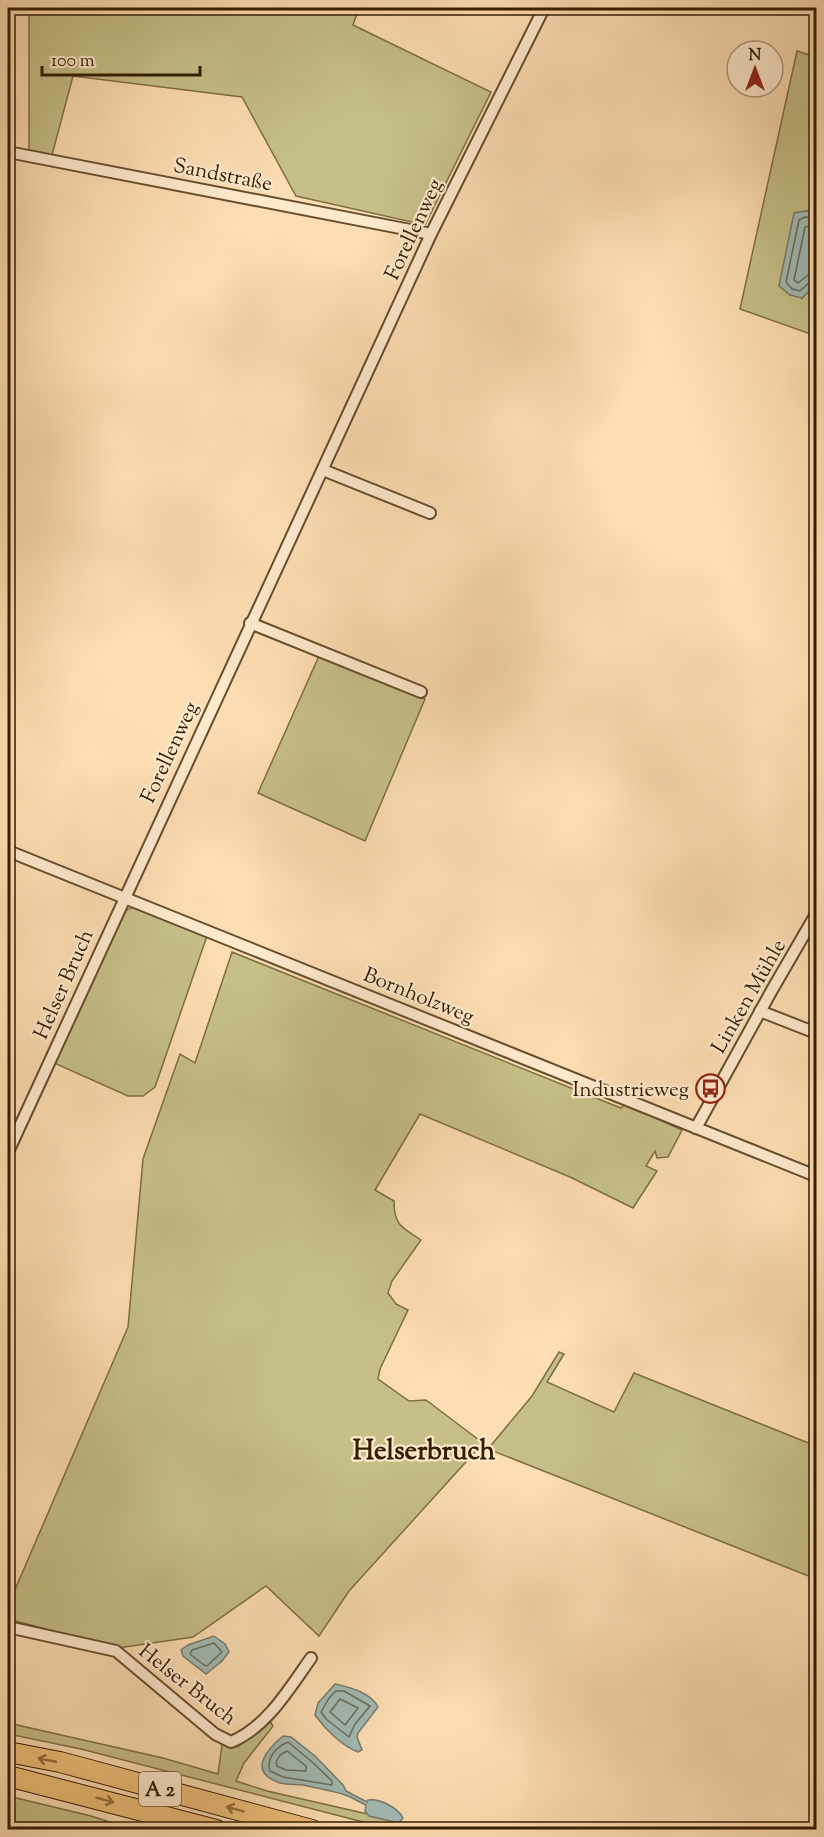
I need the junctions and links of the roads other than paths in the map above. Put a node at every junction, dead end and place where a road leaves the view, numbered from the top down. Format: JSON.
{"nodes":[{"id":1,"x":544,"y":8,"type":"edge"},
{"id":2,"x":8,"y":152,"type":"edge"},
{"id":3,"x":431,"y":234,"type":"junction"},
{"id":4,"x":323,"y":470,"type":"junction"},
{"id":5,"x":430,"y":513,"type":"dead end"},
{"id":6,"x":250,"y":624,"type":"junction"},
{"id":7,"x":422,"y":693,"type":"dead end"},
{"id":8,"x":8,"y":850,"type":"edge"},
{"id":9,"x":123,"y":897,"type":"junction"},
{"id":10,"x":816,"y":914,"type":"edge"},
{"id":11,"x":760,"y":1011,"type":"junction"},
{"id":12,"x":816,"y":1033,"type":"edge"},
{"id":13,"x":696,"y":1128,"type":"junction"},
{"id":14,"x":8,"y":1152,"type":"edge"},
{"id":15,"x":816,"y":1176,"type":"edge"},
{"id":16,"x":8,"y":1627,"type":"edge"},
{"id":17,"x":311,"y":1658,"type":"dead end"},
{"id":18,"x":8,"y":1752,"type":"edge"},
{"id":19,"x":8,"y":1776,"type":"edge"},
{"id":20,"x":216,"y":1830,"type":"edge"},
{"id":21,"x":312,"y":1830,"type":"edge"}],
"edges":[{"from":1,"to":3,"type":"street","name":"Forellenweg"},
{"from":2,"to":3,"type":"street","name":"Sandstraße"},
{"from":3,"to":4,"type":"street","name":"Forellenweg"},
{"from":4,"to":5,"type":"street"},
{"from":4,"to":6,"type":"street","name":"Forellenweg"},
{"from":6,"to":7,"type":"street"},
{"from":6,"to":9,"type":"street","name":"Forellenweg"},
{"from":8,"to":9,"type":"street","name":"Bornholzweg"},
{"from":9,"to":13,"type":"street","name":"Bornholzweg"},
{"from":9,"to":14,"type":"street","name":"Helser Bruch"},
{"from":10,"to":11,"type":"street","name":"Linken Mühle"},
{"from":11,"to":12,"type":"street"},
{"from":11,"to":13,"type":"street","name":"Linken Mühle"},
{"from":13,"to":15,"type":"street","name":"Bornholzweg"},
{"from":16,"to":17,"type":"street","name":"Helser Bruch"},
{"from":21,"to":18,"type":"highway","number":"A 2","one_way":true},
{"from":19,"to":20,"type":"highway","number":"A 2","one_way":true}]}
